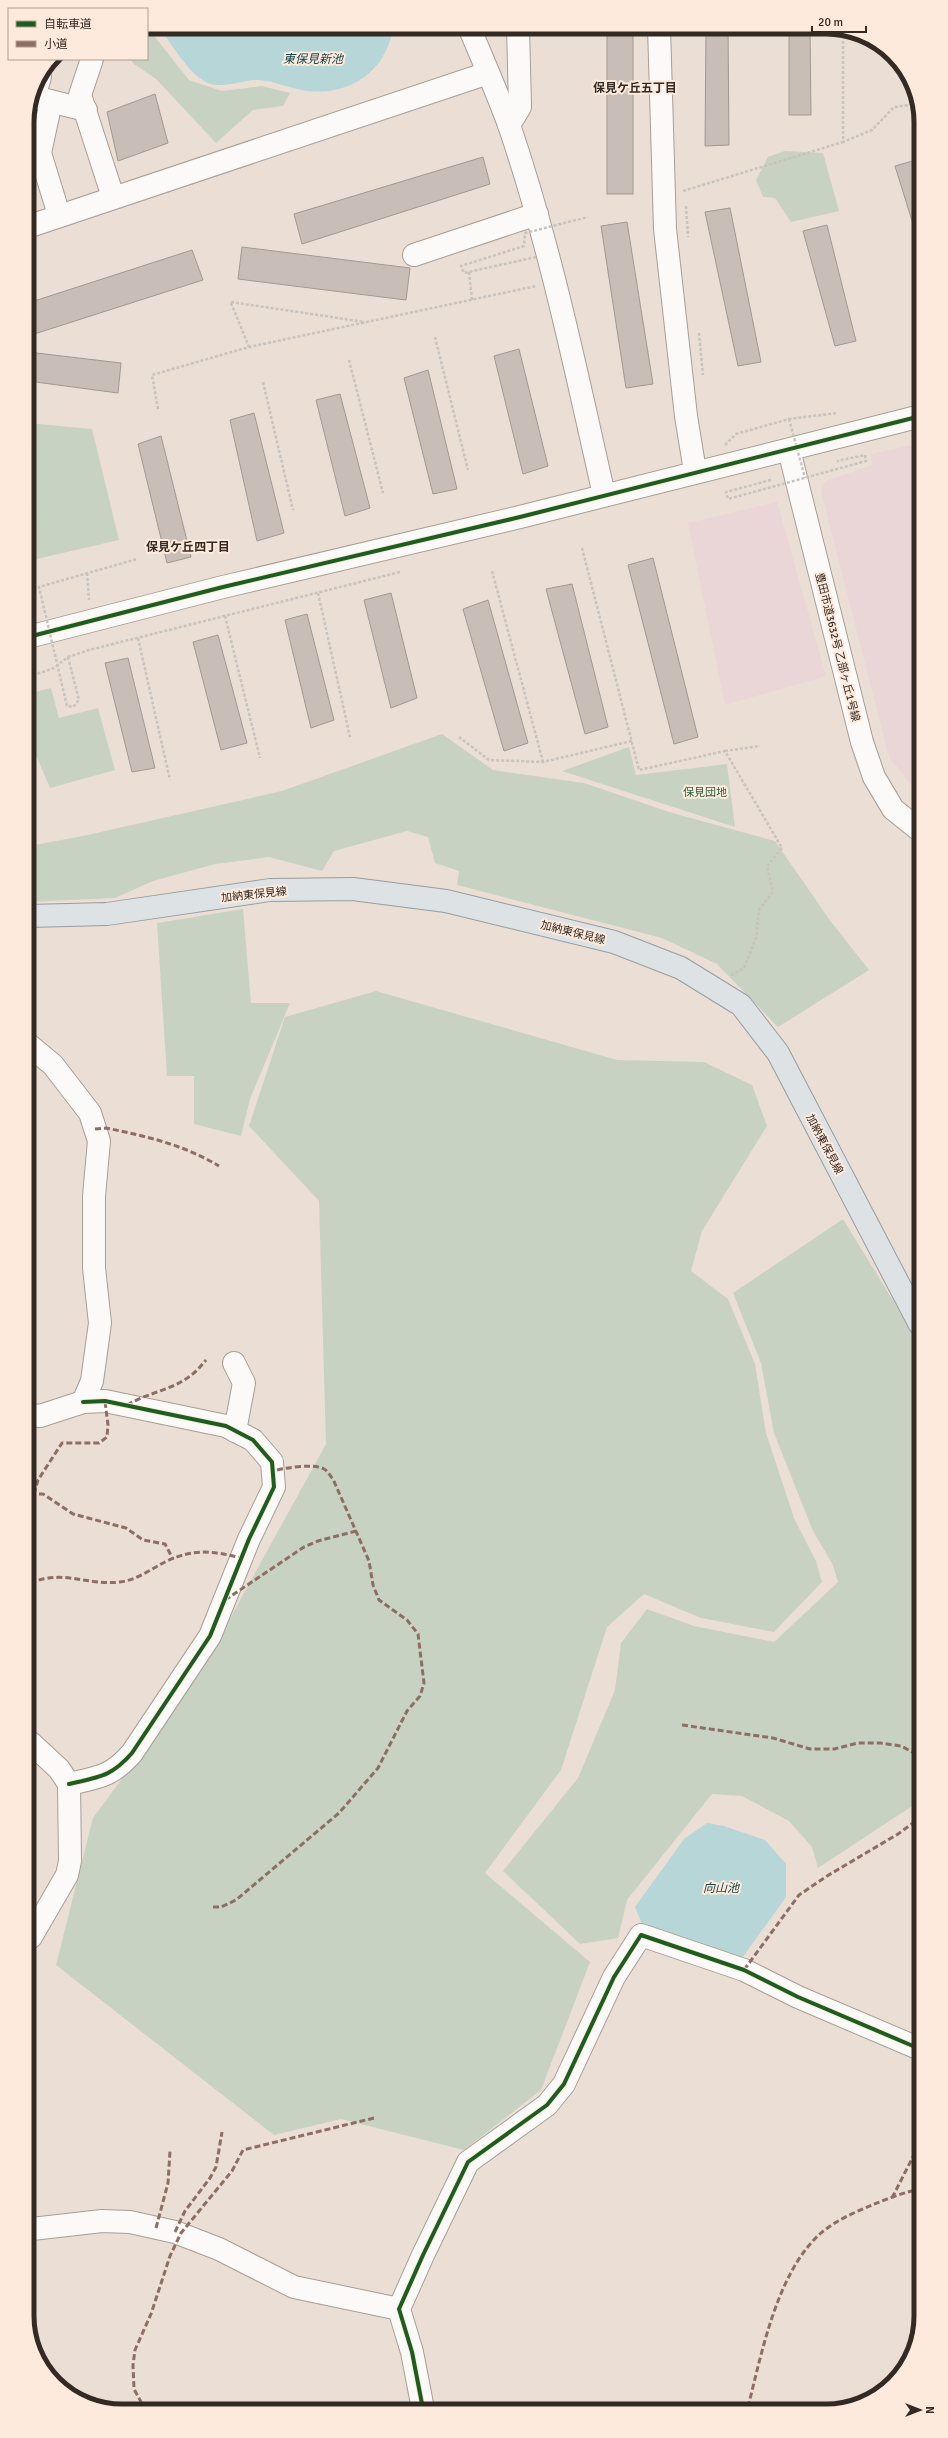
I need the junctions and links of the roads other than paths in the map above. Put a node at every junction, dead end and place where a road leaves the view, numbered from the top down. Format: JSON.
{"nodes":[{"id":1,"x":472,"y":34,"type":"edge"},
{"id":2,"x":518,"y":34,"type":"edge"},
{"id":3,"x":659,"y":34,"type":"edge"},
{"id":4,"x":92,"y":60,"type":"edge"},
{"id":5,"x":488,"y":73,"type":"junction"},
{"id":6,"x":37,"y":98,"type":"edge"},
{"id":7,"x":51,"y":102,"type":"junction"},
{"id":8,"x":86,"y":110,"type":"junction"},
{"id":9,"x":509,"y":125,"type":"junction"},
{"id":10,"x":113,"y":197,"type":"junction"},
{"id":11,"x":537,"y":214,"type":"junction"},
{"id":12,"x":59,"y":215,"type":"junction"},
{"id":13,"x":34,"y":224,"type":"edge"},
{"id":14,"x":414,"y":255,"type":"dead end"},
{"id":15,"x":914,"y":418,"type":"edge"},
{"id":16,"x":789,"y":450,"type":"junction"},
{"id":17,"x":696,"y":471,"type":"junction"},
{"id":18,"x":604,"y":494,"type":"junction"},
{"id":19,"x":34,"y":636,"type":"edge"},
{"id":20,"x":914,"y":826,"type":"edge"},
{"id":21,"x":34,"y":916,"type":"edge"},
{"id":22,"x":34,"y":1049,"type":"edge"},
{"id":23,"x":914,"y":1313,"type":"edge"},
{"id":24,"x":234,"y":1363,"type":"dead end"},
{"id":25,"x":83,"y":1402,"type":"junction"},
{"id":26,"x":34,"y":1415,"type":"edge"},
{"id":27,"x":235,"y":1431,"type":"junction"},
{"id":28,"x":34,"y":1745,"type":"edge"},
{"id":29,"x":69,"y":1784,"type":"junction"},
{"id":30,"x":34,"y":1932,"type":"edge"},
{"id":31,"x":914,"y":2046,"type":"edge"},
{"id":32,"x":34,"y":2229,"type":"edge"},
{"id":33,"x":399,"y":2310,"type":"junction"},
{"id":34,"x":421,"y":2404,"type":"edge"}],
"edges":[{"from":1,"to":5,"type":"street"},
{"from":2,"to":9,"type":"street"},
{"from":3,"to":17,"type":"street"},
{"from":4,"to":8,"type":"street"},
{"from":5,"to":9,"type":"street"},
{"from":5,"to":10,"type":"street"},
{"from":6,"to":7,"type":"street"},
{"from":7,"to":8,"type":"street"},
{"from":7,"to":12,"type":"street"},
{"from":8,"to":10,"type":"street"},
{"from":9,"to":11,"type":"street"},
{"from":10,"to":12,"type":"street"},
{"from":11,"to":14,"type":"street"},
{"from":11,"to":18,"type":"street"},
{"from":12,"to":13,"type":"street"},
{"from":15,"to":16,"type":"street"},
{"from":16,"to":17,"type":"street"},
{"from":16,"to":20,"type":"street","name":"豊田市道3632号 乙部ヶ丘1号線"},
{"from":17,"to":18,"type":"street"},
{"from":18,"to":19,"type":"street"},
{"from":21,"to":23,"type":"main road","name":"加納東保見線"},
{"from":22,"to":25,"type":"street"},
{"from":24,"to":27,"type":"street"},
{"from":25,"to":26,"type":"street"},
{"from":25,"to":27,"type":"street"},
{"from":27,"to":29,"type":"street"},
{"from":28,"to":29,"type":"street"},
{"from":29,"to":30,"type":"street"},
{"from":31,"to":33,"type":"street"},
{"from":32,"to":33,"type":"street"},
{"from":33,"to":34,"type":"street"}]}
